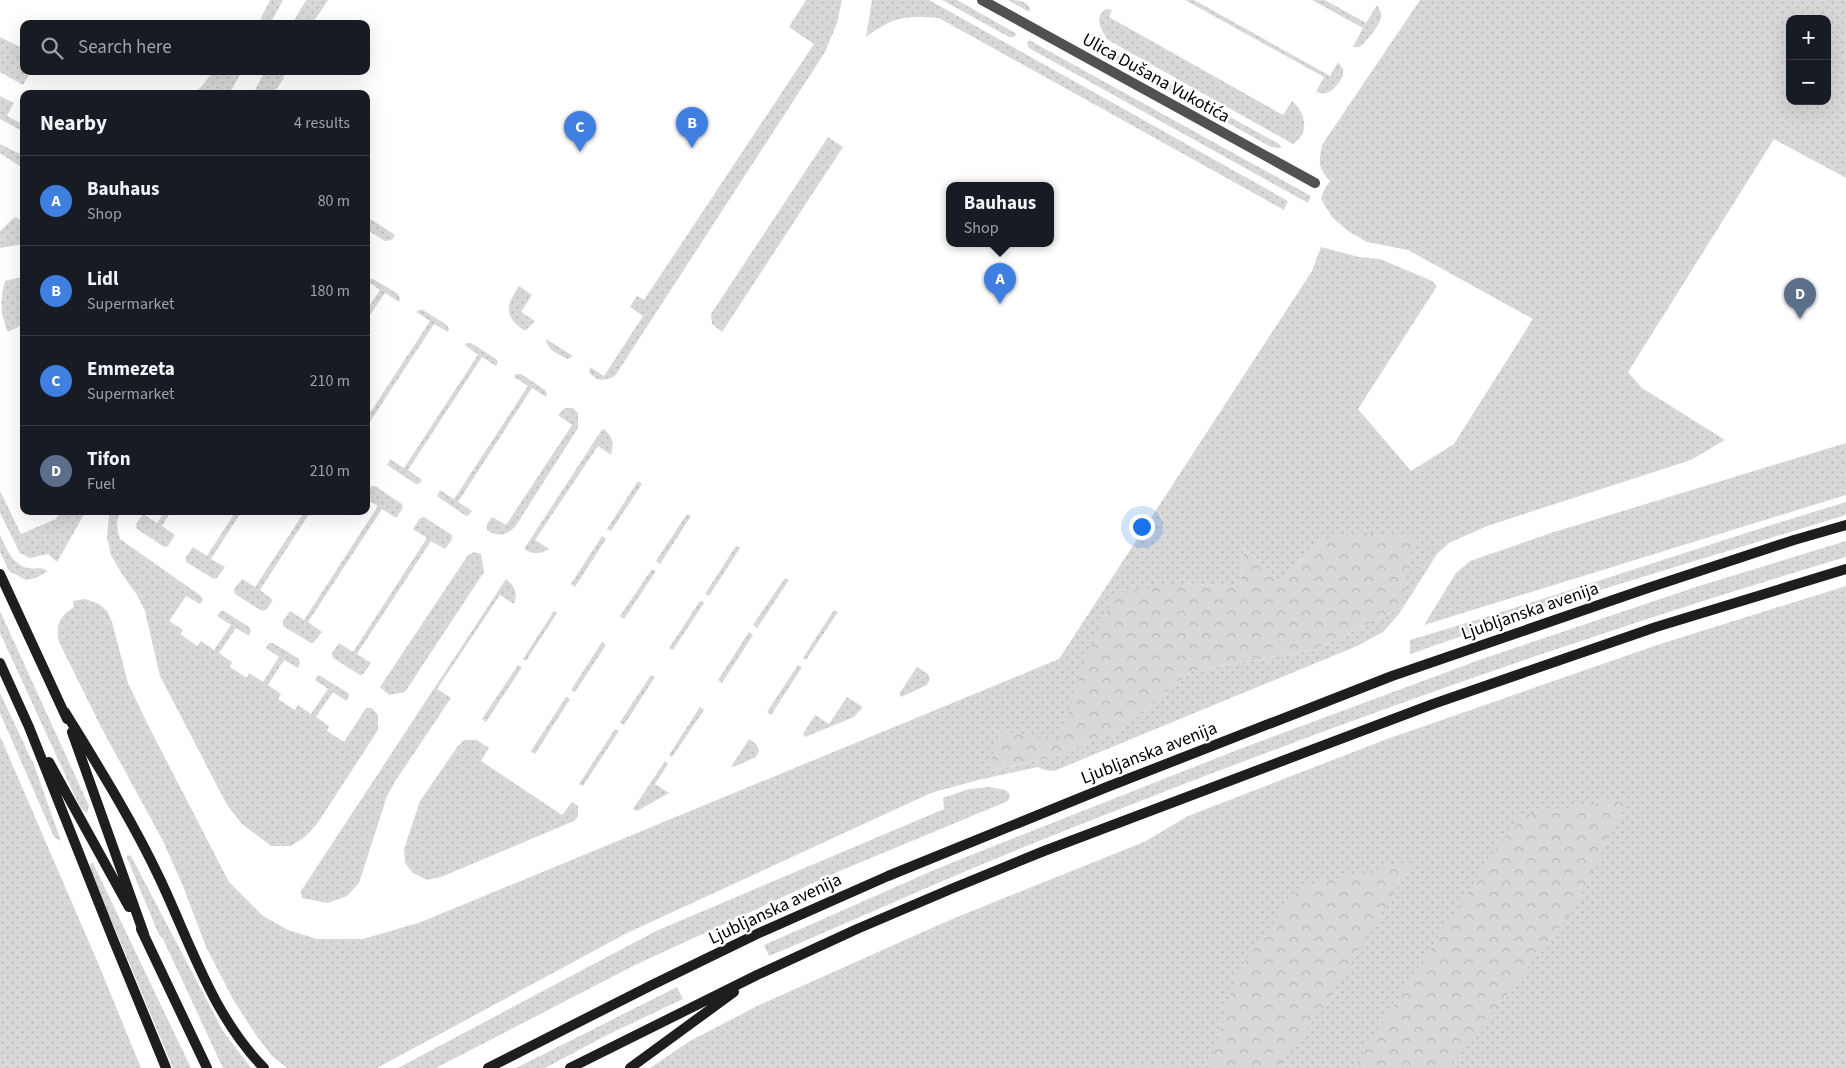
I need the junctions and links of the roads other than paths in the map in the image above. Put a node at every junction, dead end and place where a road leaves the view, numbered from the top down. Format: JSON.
{"nodes":[{"id":1,"x":982,"y":0,"type":"edge"},
{"id":2,"x":1315,"y":183,"type":"dead end"},
{"id":3,"x":1846,"y":525,"type":"edge"},
{"id":4,"x":1846,"y":569,"type":"edge"},
{"id":5,"x":0,"y":574,"type":"edge"},
{"id":6,"x":0,"y":663,"type":"edge"},
{"id":7,"x":65,"y":712,"type":"junction"},
{"id":8,"x":29,"y":726,"type":"junction"},
{"id":9,"x":144,"y":934,"type":"junction"},
{"id":10,"x":757,"y":976,"type":"junction"},
{"id":11,"x":166,"y":1068,"type":"edge"},
{"id":12,"x":206,"y":1068,"type":"edge"},
{"id":13,"x":264,"y":1068,"type":"edge"},
{"id":14,"x":488,"y":1068,"type":"edge"},
{"id":15,"x":570,"y":1068,"type":"edge"},
{"id":16,"x":630,"y":1068,"type":"edge"}],
"edges":[{"from":1,"to":2,"type":"street","name":"Ulica Dušana Vukotića"},
{"from":3,"to":14,"type":"main road","name":"Ljubljanska avenija"},
{"from":4,"to":10,"type":"main road"},
{"from":5,"to":7,"type":"main road"},
{"from":6,"to":8,"type":"main road"},
{"from":7,"to":9,"type":"main road"},
{"from":7,"to":13,"type":"main road"},
{"from":8,"to":9,"type":"main road"},
{"from":8,"to":11,"type":"main road"},
{"from":9,"to":12,"type":"main road"},
{"from":10,"to":15,"type":"main road"},
{"from":10,"to":16,"type":"main road"}]}
